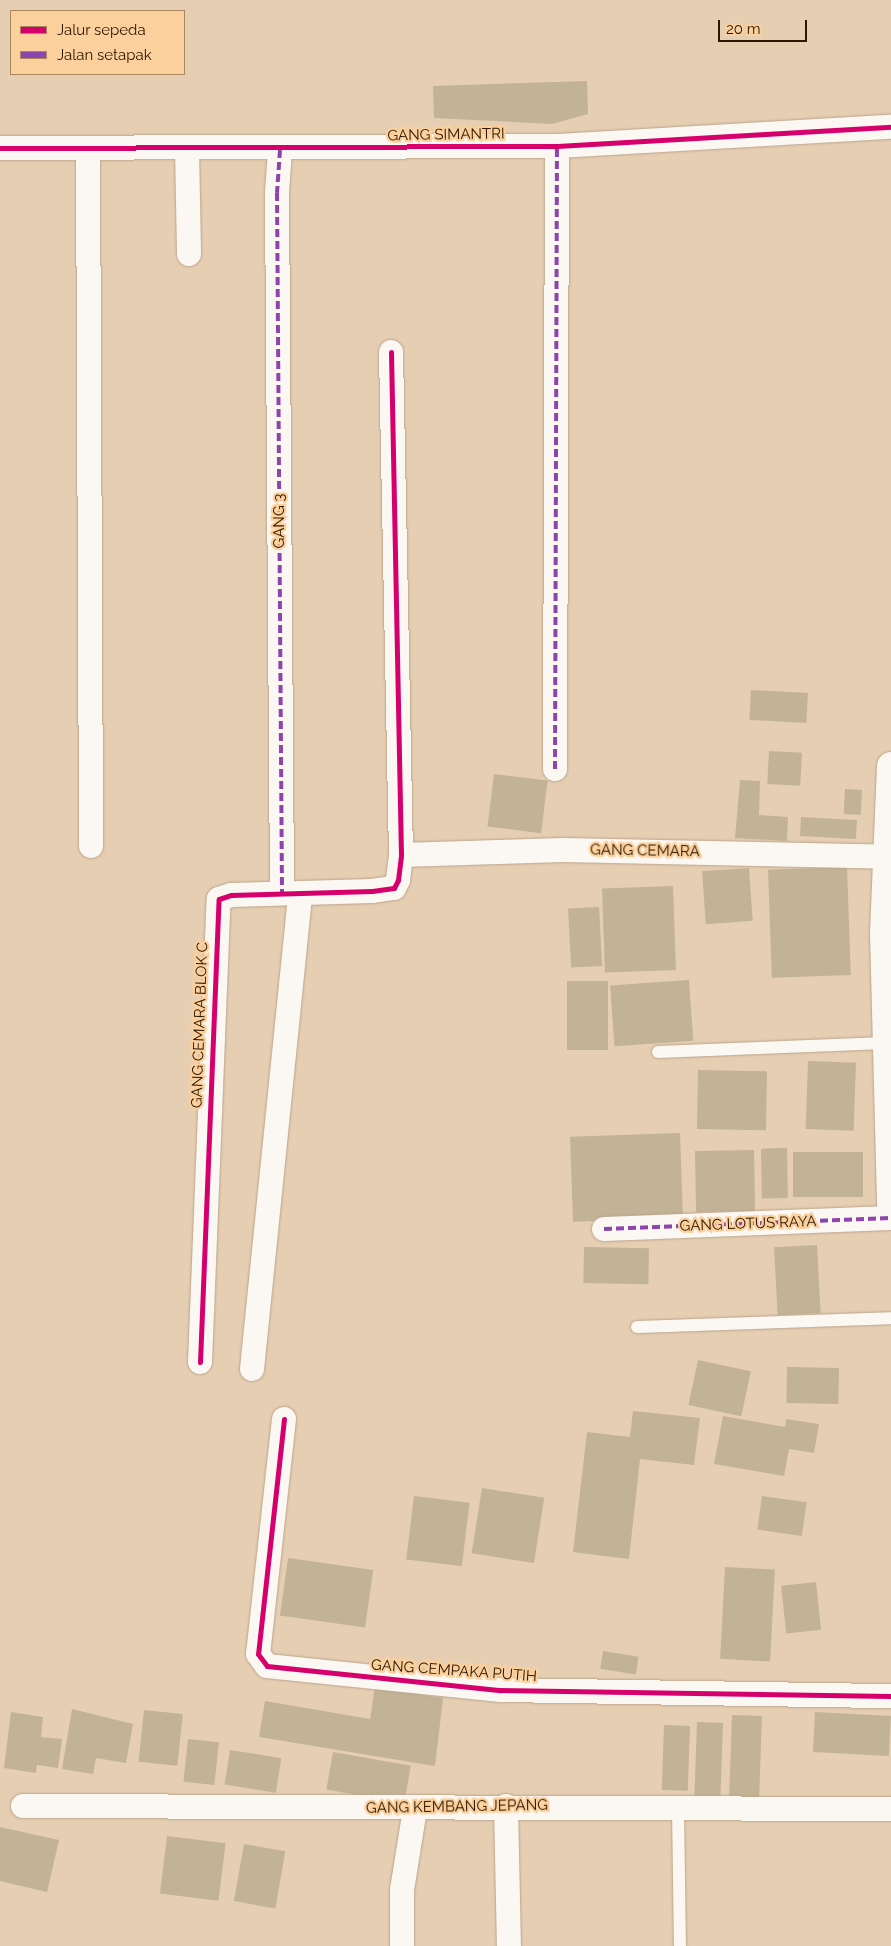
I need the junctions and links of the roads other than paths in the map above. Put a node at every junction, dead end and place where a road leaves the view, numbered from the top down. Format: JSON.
{"nodes":[{"id":1,"x":891,"y":127,"type":"edge"},
{"id":2,"x":556,"y":146,"type":"junction"},
{"id":3,"x":0,"y":148,"type":"edge"},
{"id":4,"x":187,"y":148,"type":"junction"},
{"id":5,"x":88,"y":149,"type":"junction"},
{"id":6,"x":280,"y":150,"type":"junction"},
{"id":7,"x":190,"y":254,"type":"dead end"},
{"id":8,"x":391,"y":352,"type":"dead end"},
{"id":9,"x":891,"y":766,"type":"edge"},
{"id":10,"x":555,"y":769,"type":"dead end"},
{"id":11,"x":91,"y":846,"type":"dead end"},
{"id":12,"x":401,"y":854,"type":"junction"},
{"id":13,"x":889,"y":857,"type":"edge"},
{"id":14,"x":291,"y":894,"type":"junction"},
{"id":15,"x":885,"y":1043,"type":"junction"},
{"id":16,"x":658,"y":1052,"type":"dead end"},
{"id":17,"x":891,"y":1206,"type":"edge"},
{"id":18,"x":891,"y":1218,"type":"edge"},
{"id":19,"x":604,"y":1229,"type":"dead end"},
{"id":20,"x":891,"y":1318,"type":"edge"},
{"id":21,"x":637,"y":1327,"type":"dead end"},
{"id":22,"x":200,"y":1362,"type":"dead end"},
{"id":23,"x":252,"y":1369,"type":"dead end"},
{"id":24,"x":284,"y":1419,"type":"dead end"},
{"id":25,"x":891,"y":1696,"type":"edge"},
{"id":26,"x":24,"y":1806,"type":"dead end"},
{"id":27,"x":506,"y":1806,"type":"junction"},
{"id":28,"x":678,"y":1807,"type":"junction"},
{"id":29,"x":415,"y":1809,"type":"junction"},
{"id":30,"x":891,"y":1810,"type":"edge"},
{"id":31,"x":402,"y":1946,"type":"edge"},
{"id":32,"x":509,"y":1946,"type":"edge"},
{"id":33,"x":680,"y":1946,"type":"edge"}],
"edges":[{"from":1,"to":2,"type":"street","name":"GANG SIMANTRI"},
{"from":2,"to":6,"type":"street","name":"GANG SIMANTRI"},
{"from":2,"to":10,"type":"street"},
{"from":3,"to":5,"type":"street","name":"GANG SIMANTRI"},
{"from":4,"to":5,"type":"street","name":"GANG SIMANTRI"},
{"from":4,"to":6,"type":"street","name":"GANG SIMANTRI"},
{"from":4,"to":7,"type":"street"},
{"from":5,"to":11,"type":"street"},
{"from":6,"to":14,"type":"street","name":"GANG 3"},
{"from":8,"to":12,"type":"street"},
{"from":9,"to":13,"type":"street"},
{"from":12,"to":13,"type":"street","name":"GANG CEMARA"},
{"from":12,"to":14,"type":"street","name":"GANG CEMARA BLOK C"},
{"from":13,"to":15,"type":"street"},
{"from":14,"to":22,"type":"street","name":"GANG CEMARA BLOK C"},
{"from":14,"to":23,"type":"street","name":"GANG 3"},
{"from":15,"to":16,"type":"lane"},
{"from":15,"to":17,"type":"street"},
{"from":18,"to":19,"type":"street","name":"GANG LOTUS RAYA"},
{"from":20,"to":21,"type":"lane"},
{"from":24,"to":25,"type":"street","name":"GANG CEMPAKA PUTIH"},
{"from":26,"to":29,"type":"street","name":"GANG KEMBANG JEPANG"},
{"from":27,"to":28,"type":"street","name":"GANG KEMBANG JEPANG"},
{"from":27,"to":29,"type":"street","name":"GANG KEMBANG JEPANG"},
{"from":27,"to":32,"type":"street"},
{"from":28,"to":30,"type":"street","name":"GANG KEMBANG JEPANG"},
{"from":28,"to":33,"type":"lane"},
{"from":29,"to":31,"type":"street"}]}
